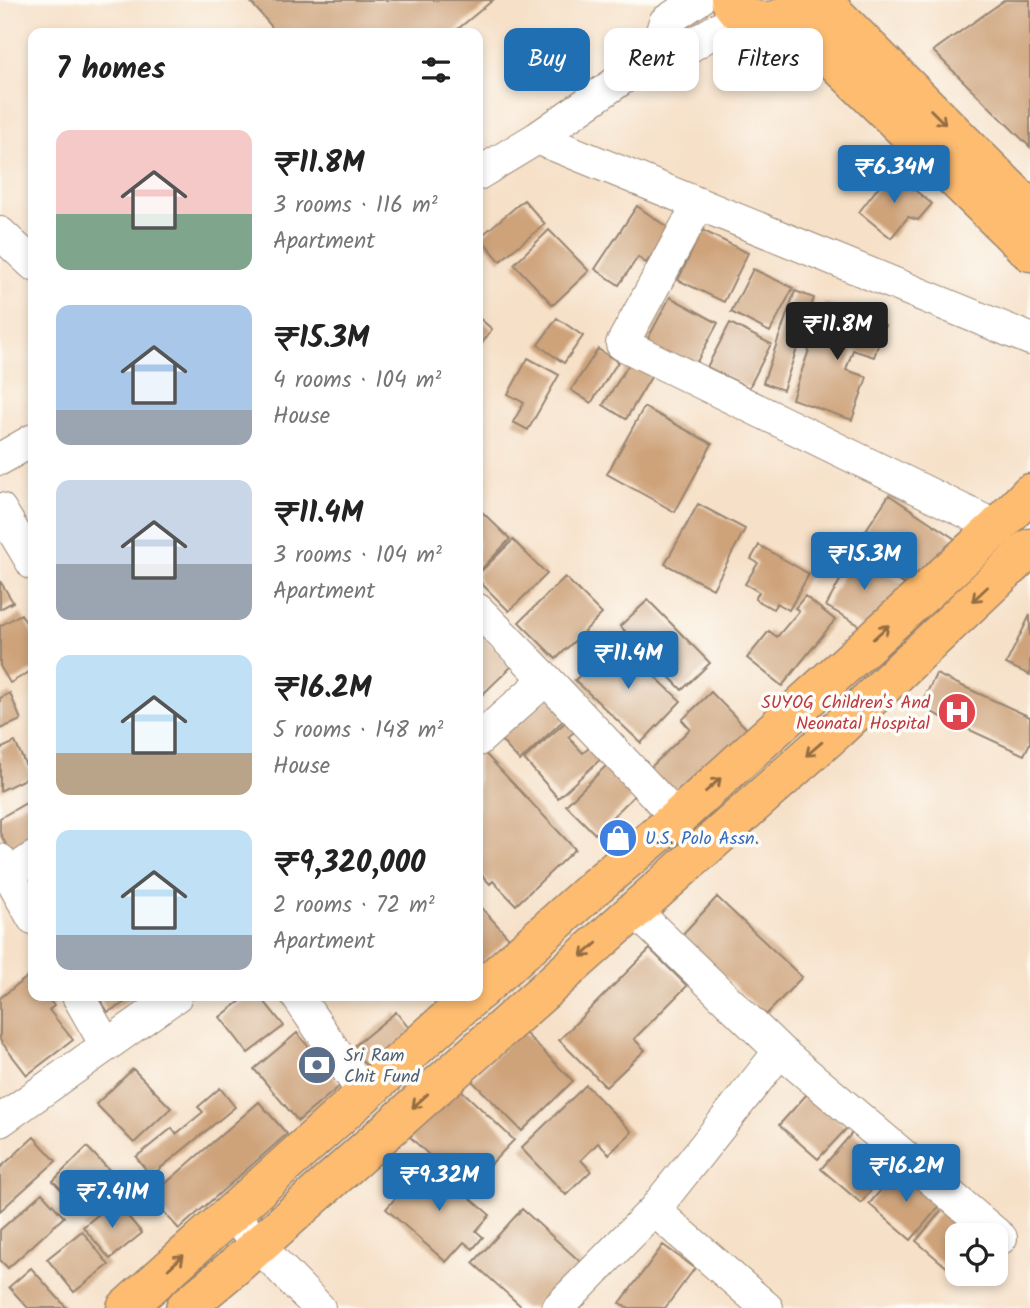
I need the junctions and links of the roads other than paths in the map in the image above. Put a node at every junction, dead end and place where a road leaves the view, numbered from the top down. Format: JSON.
{"nodes":[{"id":1,"x":698,"y":0,"type":"edge"},
{"id":2,"x":803,"y":5,"type":"edge"},
{"id":3,"x":736,"y":8,"type":"edge"},
{"id":4,"x":664,"y":28,"type":"edge"},
{"id":5,"x":699,"y":38,"type":"edge"},
{"id":6,"x":604,"y":91,"type":"edge"},
{"id":7,"x":537,"y":138,"type":"junction"},
{"id":8,"x":483,"y":171,"type":"edge"},
{"id":9,"x":698,"y":205,"type":"junction"},
{"id":10,"x":1030,"y":209,"type":"edge"},
{"id":11,"x":0,"y":233,"type":"edge"},
{"id":12,"x":1030,"y":252,"type":"edge"},
{"id":13,"x":28,"y":259,"type":"edge"},
{"id":14,"x":1030,"y":339,"type":"edge"},
{"id":15,"x":28,"y":443,"type":"edge"},
{"id":16,"x":0,"y":459,"type":"edge"},
{"id":17,"x":1030,"y":493,"type":"edge"},
{"id":18,"x":0,"y":509,"type":"edge"},
{"id":19,"x":997,"y":527,"type":"junction"},
{"id":20,"x":1030,"y":548,"type":"edge"},
{"id":21,"x":28,"y":556,"type":"edge"},
{"id":22,"x":483,"y":615,"type":"edge"},
{"id":23,"x":547,"y":679,"type":"junction"},
{"id":24,"x":483,"y":736,"type":"edge"},
{"id":25,"x":677,"y":818,"type":"junction"},
{"id":26,"x":14,"y":864,"type":"edge"},
{"id":27,"x":28,"y":904,"type":"edge"},
{"id":28,"x":634,"y":911,"type":"junction"},
{"id":29,"x":483,"y":988,"type":"edge"},
{"id":30,"x":81,"y":1001,"type":"edge"},
{"id":31,"x":169,"y":1001,"type":"edge"},
{"id":32,"x":300,"y":1001,"type":"edge"},
{"id":33,"x":467,"y":1001,"type":"edge"},
{"id":34,"x":107,"y":1045,"type":"junction"},
{"id":35,"x":780,"y":1051,"type":"junction"},
{"id":36,"x":364,"y":1094,"type":"junction"},
{"id":37,"x":0,"y":1121,"type":"edge"},
{"id":38,"x":654,"y":1210,"type":"junction"},
{"id":39,"x":231,"y":1212,"type":"junction"},
{"id":40,"x":983,"y":1223,"type":"edge"},
{"id":41,"x":258,"y":1245,"type":"junction"},
{"id":42,"x":126,"y":1308,"type":"edge"},
{"id":43,"x":185,"y":1308,"type":"edge"},
{"id":44,"x":319,"y":1308,"type":"edge"},
{"id":45,"x":558,"y":1308,"type":"edge"},
{"id":46,"x":767,"y":1308,"type":"edge"}],
"edges":[{"from":1,"to":4,"type":"street"},
{"from":2,"to":3,"type":"main road"},
{"from":2,"to":10,"type":"main road","one_way":true},
{"from":2,"to":12,"type":"main road"},
{"from":3,"to":5,"type":"street"},
{"from":6,"to":7,"type":"street"},
{"from":7,"to":8,"type":"street"},
{"from":7,"to":9,"type":"street"},
{"from":9,"to":14,"type":"street"},
{"from":9,"to":19,"type":"street"},
{"from":11,"to":13,"type":"street"},
{"from":15,"to":16,"type":"street"},
{"from":17,"to":19,"type":"main road"},
{"from":18,"to":21,"type":"street"},
{"from":25,"to":19,"type":"main road","one_way":true},
{"from":20,"to":28,"type":"main road","one_way":true},
{"from":22,"to":23,"type":"street"},
{"from":23,"to":24,"type":"street"},
{"from":23,"to":25,"type":"street"},
{"from":25,"to":29,"type":"main road"},
{"from":26,"to":27,"type":"street"},
{"from":28,"to":35,"type":"street"},
{"from":28,"to":41,"type":"main road","one_way":true},
{"from":30,"to":34,"type":"street"},
{"from":31,"to":34,"type":"street"},
{"from":32,"to":36,"type":"street"},
{"from":33,"to":36,"type":"main road"},
{"from":34,"to":37,"type":"street"},
{"from":35,"to":38,"type":"street"},
{"from":35,"to":40,"type":"street"},
{"from":36,"to":39,"type":"main road"},
{"from":38,"to":45,"type":"street"},
{"from":38,"to":46,"type":"street"},
{"from":39,"to":41,"type":"street"},
{"from":42,"to":39,"type":"main road","one_way":true},
{"from":41,"to":43,"type":"main road"},
{"from":41,"to":44,"type":"street"}]}
